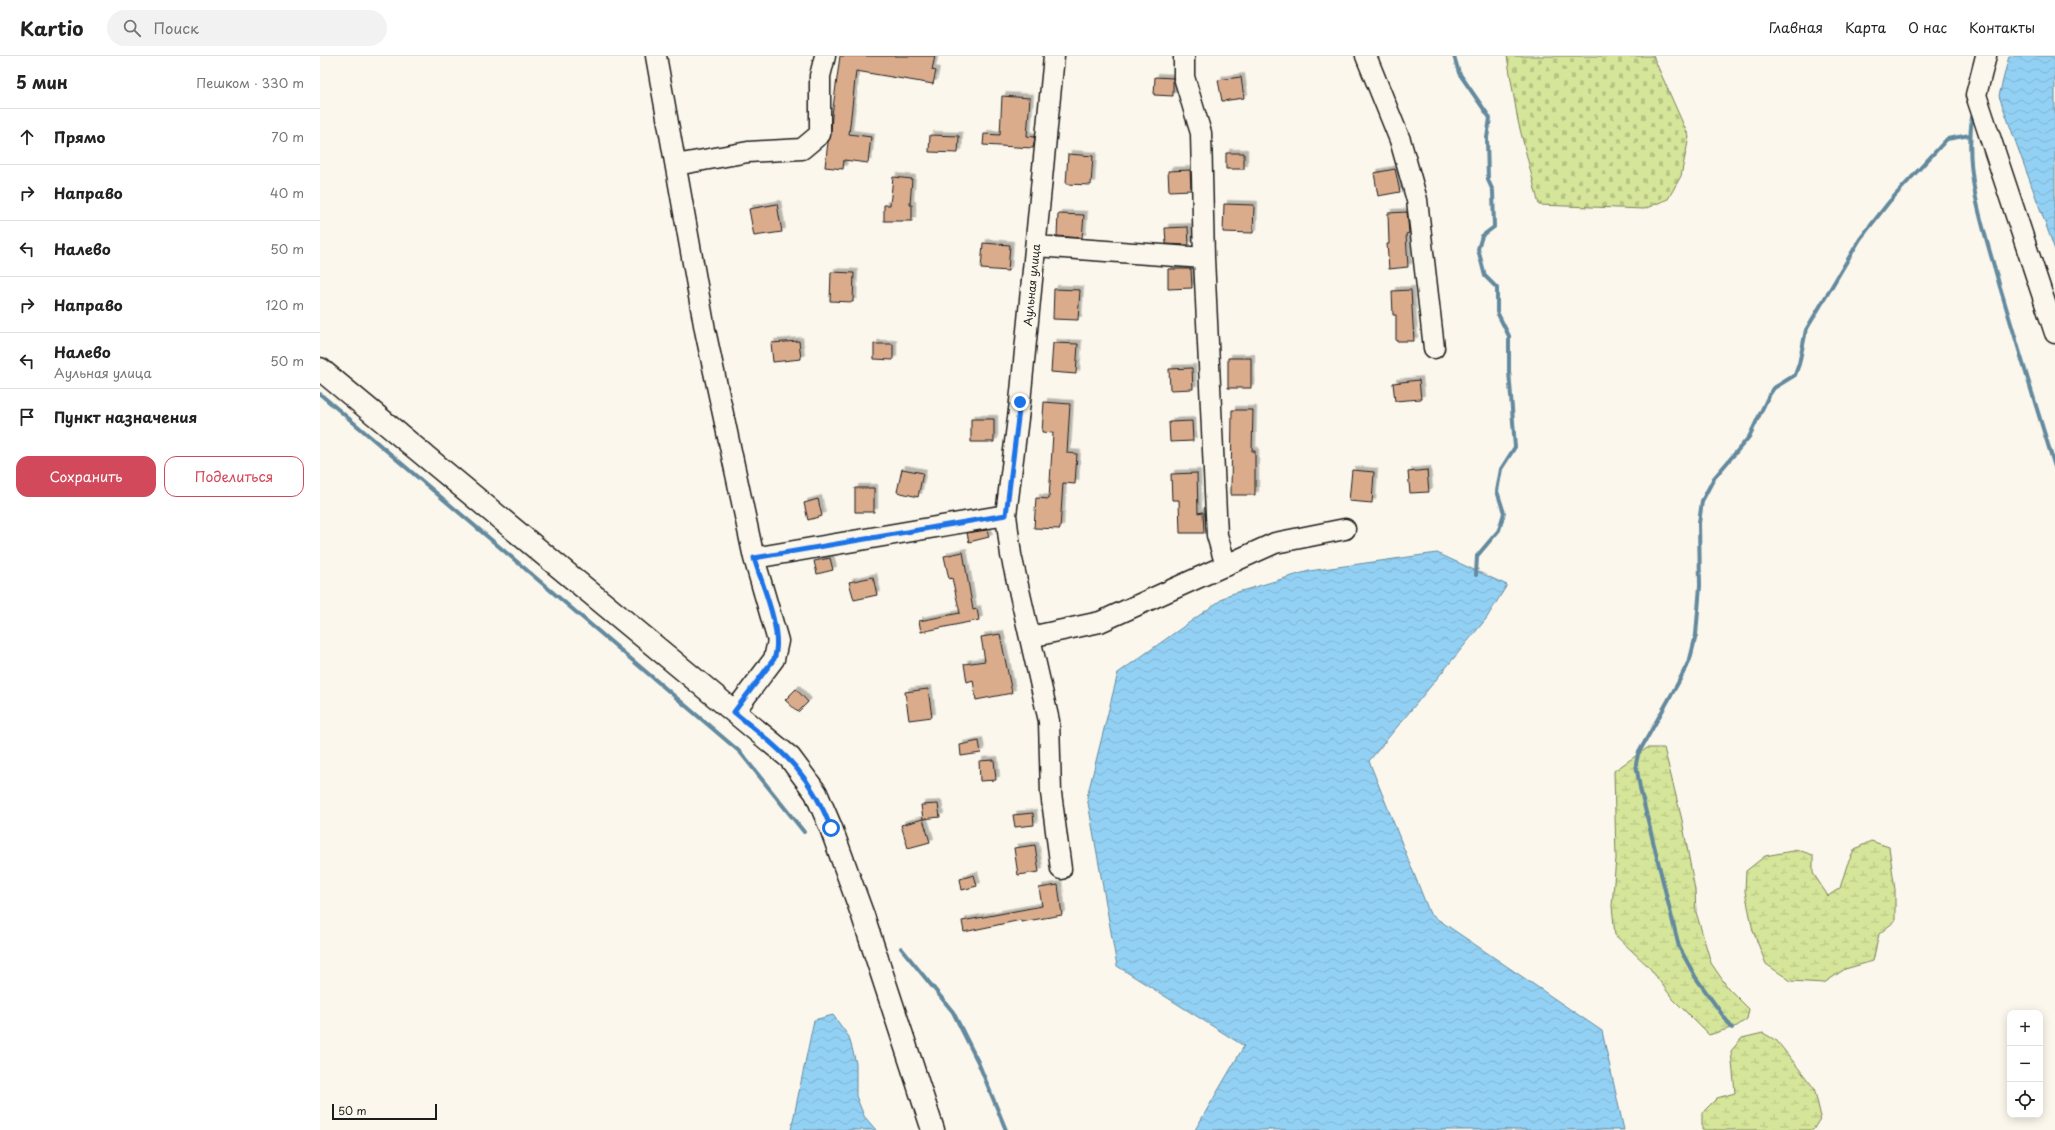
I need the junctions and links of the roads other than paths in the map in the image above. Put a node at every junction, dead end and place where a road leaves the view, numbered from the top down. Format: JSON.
{"nodes":[{"id":1,"x":656,"y":56,"type":"edge"},
{"id":2,"x":824,"y":56,"type":"edge"},
{"id":3,"x":1054,"y":56,"type":"edge"},
{"id":4,"x":1184,"y":56,"type":"edge"},
{"id":5,"x":1366,"y":56,"type":"edge"},
{"id":6,"x":1986,"y":56,"type":"edge"},
{"id":7,"x":676,"y":165,"type":"junction"},
{"id":8,"x":1036,"y":246,"type":"junction"},
{"id":9,"x":1204,"y":258,"type":"junction"},
{"id":10,"x":2055,"y":333,"type":"edge"},
{"id":11,"x":1434,"y":348,"type":"dead end"},
{"id":12,"x":320,"y":369,"type":"edge"},
{"id":13,"x":1006,"y":515,"type":"junction"},
{"id":14,"x":1345,"y":529,"type":"dead end"},
{"id":15,"x":754,"y":558,"type":"junction"},
{"id":16,"x":1226,"y":566,"type":"junction"},
{"id":17,"x":1030,"y":637,"type":"junction"},
{"id":18,"x":734,"y":712,"type":"junction"},
{"id":19,"x":1061,"y":869,"type":"dead end"},
{"id":20,"x":934,"y":1130,"type":"edge"}],
"edges":[{"from":1,"to":7,"type":"street"},
{"from":2,"to":7,"type":"street"},
{"from":3,"to":8,"type":"street","name":"Аульная улица"},
{"from":4,"to":9,"type":"street"},
{"from":5,"to":11,"type":"street"},
{"from":6,"to":10,"type":"street"},
{"from":7,"to":15,"type":"street"},
{"from":8,"to":9,"type":"street"},
{"from":8,"to":13,"type":"street","name":"Аульная улица"},
{"from":9,"to":16,"type":"street"},
{"from":12,"to":18,"type":"main road"},
{"from":13,"to":15,"type":"street"},
{"from":13,"to":17,"type":"street","name":"Аульная улица"},
{"from":14,"to":16,"type":"street"},
{"from":15,"to":18,"type":"street"},
{"from":16,"to":17,"type":"street"},
{"from":17,"to":19,"type":"street","name":"Аульная улица"},
{"from":18,"to":20,"type":"main road"}]}
